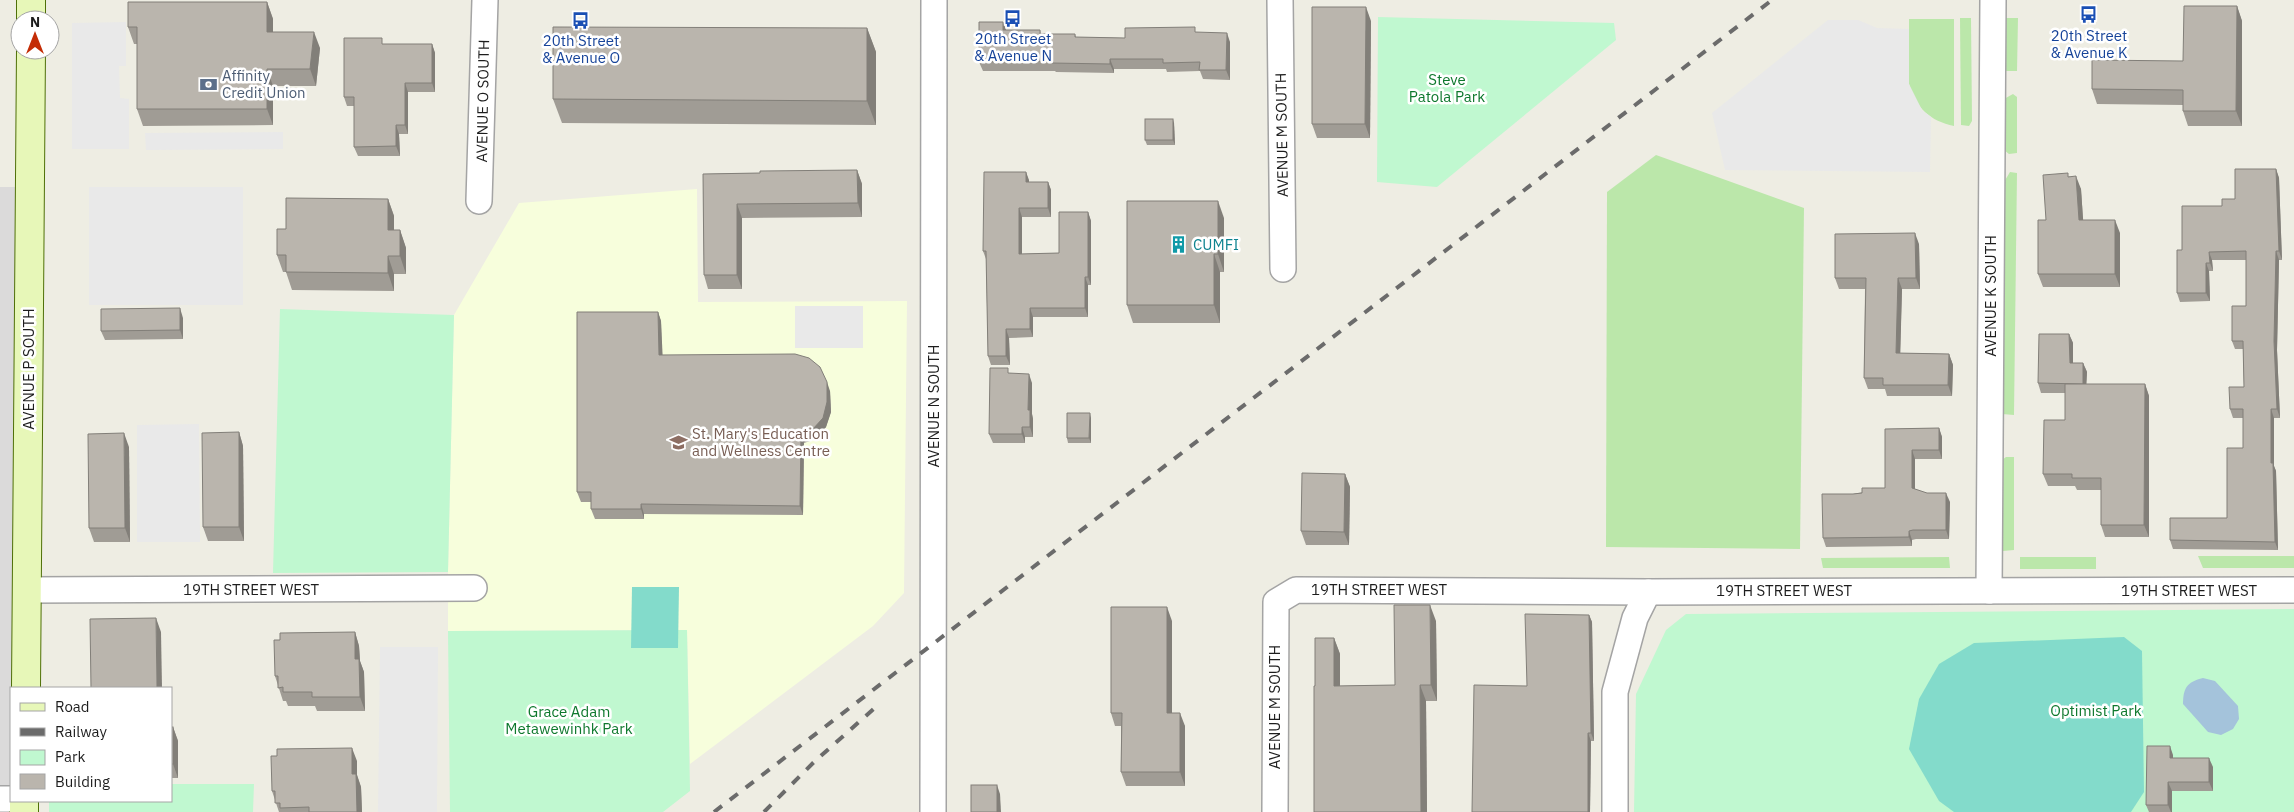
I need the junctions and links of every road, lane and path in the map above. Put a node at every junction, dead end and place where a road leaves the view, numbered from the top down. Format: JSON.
{"nodes":[{"id":1,"x":485,"y":0,"type":"edge"},
{"id":2,"x":934,"y":0,"type":"edge"},
{"id":3,"x":1280,"y":0,"type":"edge"},
{"id":4,"x":1993,"y":0,"type":"edge"},
{"id":5,"x":31,"y":60,"type":"edge"},
{"id":6,"x":479,"y":201,"type":"dead end"},
{"id":7,"x":1283,"y":269,"type":"dead end"},
{"id":8,"x":474,"y":588,"type":"dead end"},
{"id":9,"x":28,"y":590,"type":"junction"},
{"id":10,"x":2294,"y":590,"type":"edge"},
{"id":11,"x":1989,"y":591,"type":"junction"},
{"id":12,"x":1648,"y":592,"type":"junction"},
{"id":13,"x":1276,"y":602,"type":"joint"},
{"id":14,"x":26,"y":687,"type":"edge"},
{"id":15,"x":933,"y":812,"type":"edge"},
{"id":16,"x":1275,"y":812,"type":"edge"},
{"id":17,"x":1615,"y":812,"type":"edge"}],
"edges":[{"from":1,"to":6,"type":"street","name":"AVENUE O SOUTH"},
{"from":2,"to":15,"type":"street","name":"AVENUE N SOUTH"},
{"from":3,"to":7,"type":"street","name":"AVENUE M SOUTH"},
{"from":4,"to":11,"type":"street","name":"AVENUE K SOUTH"},
{"from":5,"to":9,"type":"main road","name":"AVENUE P SOUTH"},
{"from":8,"to":9,"type":"street","name":"19TH STREET WEST"},
{"from":9,"to":14,"type":"main road","name":"AVENUE P SOUTH"},
{"from":10,"to":11,"type":"street","name":"19TH STREET WEST"},
{"from":11,"to":12,"type":"street","name":"19TH STREET WEST"},
{"from":12,"to":13,"type":"street","name":"19TH STREET WEST"},
{"from":12,"to":17,"type":"street"},
{"from":13,"to":16,"type":"street","name":"AVENUE M SOUTH"}]}
